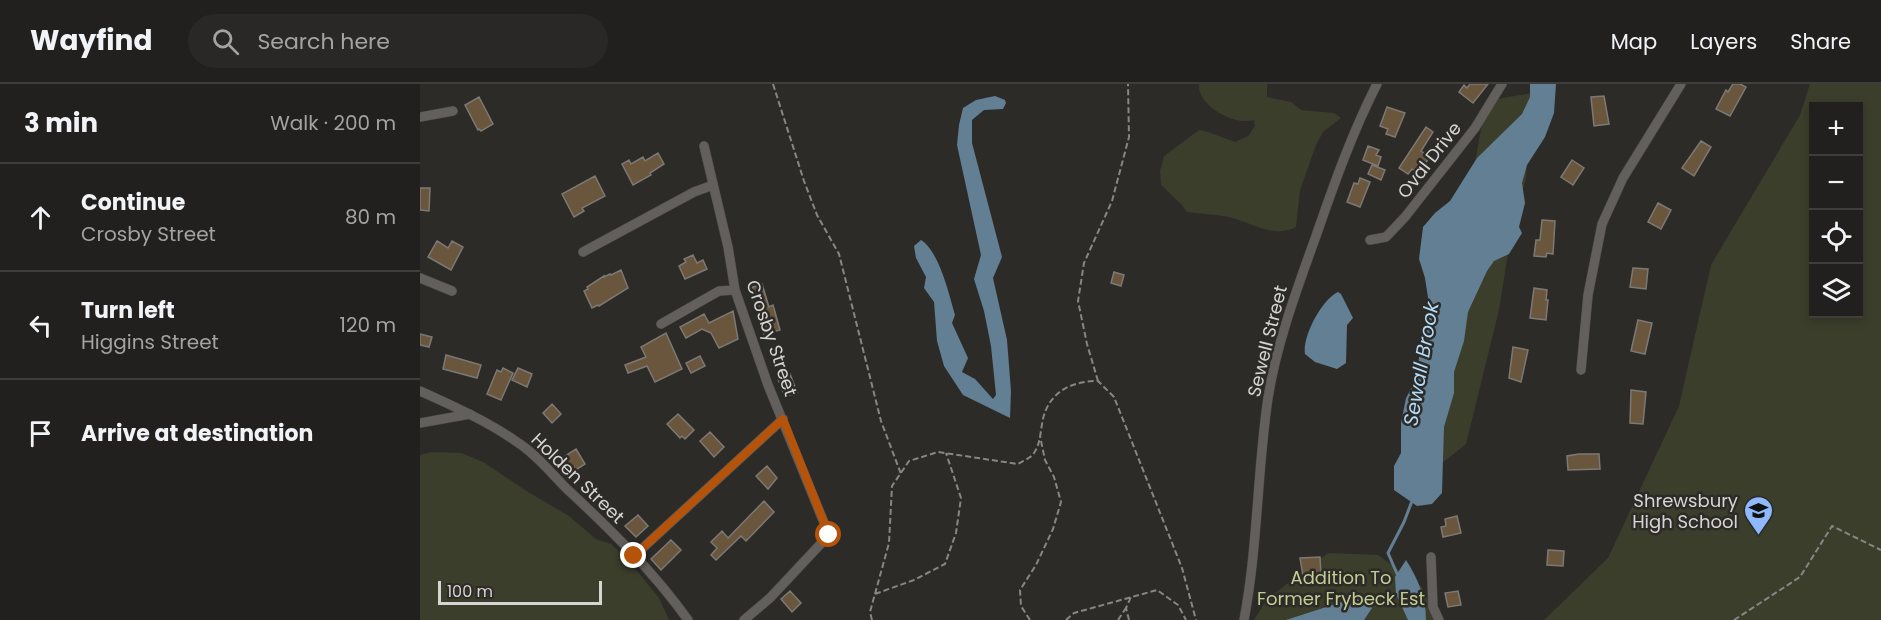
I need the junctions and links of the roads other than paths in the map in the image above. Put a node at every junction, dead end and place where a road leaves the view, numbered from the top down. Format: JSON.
{"nodes":[{"id":1,"x":1377,"y":84,"type":"edge"},
{"id":2,"x":1502,"y":84,"type":"edge"},
{"id":3,"x":1681,"y":84,"type":"edge"},
{"id":4,"x":453,"y":111,"type":"dead end"},
{"id":5,"x":420,"y":117,"type":"edge"},
{"id":6,"x":704,"y":146,"type":"dead end"},
{"id":7,"x":713,"y":185,"type":"junction"},
{"id":8,"x":1370,"y":240,"type":"dead end"},
{"id":9,"x":583,"y":252,"type":"dead end"},
{"id":10,"x":420,"y":278,"type":"edge"},
{"id":11,"x":735,"y":290,"type":"junction"},
{"id":12,"x":452,"y":291,"type":"dead end"},
{"id":13,"x":661,"y":324,"type":"dead end"},
{"id":14,"x":1581,"y":370,"type":"dead end"},
{"id":15,"x":420,"y":391,"type":"edge"},
{"id":16,"x":470,"y":414,"type":"junction"},
{"id":17,"x":783,"y":419,"type":"junction"},
{"id":18,"x":420,"y":423,"type":"edge"},
{"id":19,"x":634,"y":556,"type":"junction"},
{"id":20,"x":1431,"y":557,"type":"dead end"},
{"id":21,"x":688,"y":620,"type":"edge"},
{"id":22,"x":744,"y":620,"type":"edge"},
{"id":23,"x":1244,"y":620,"type":"edge"},
{"id":24,"x":1439,"y":620,"type":"edge"}],
"edges":[{"from":1,"to":23,"type":"street","name":"Sewell Street"},
{"from":2,"to":8,"type":"street","name":"Oval Drive"},
{"from":3,"to":14,"type":"street"},
{"from":4,"to":5,"type":"street"},
{"from":6,"to":7,"type":"street","name":"Crosby Street"},
{"from":7,"to":9,"type":"street"},
{"from":7,"to":11,"type":"street","name":"Crosby Street"},
{"from":10,"to":12,"type":"street"},
{"from":11,"to":13,"type":"street"},
{"from":11,"to":17,"type":"street","name":"Crosby Street"},
{"from":15,"to":16,"type":"street","name":"Holden Street"},
{"from":16,"to":18,"type":"street"},
{"from":16,"to":19,"type":"street","name":"Holden Street"},
{"from":17,"to":19,"type":"street"},
{"from":17,"to":22,"type":"street","name":"Crosby Street"},
{"from":19,"to":21,"type":"street","name":"Holden Street"},
{"from":20,"to":24,"type":"street"}]}
